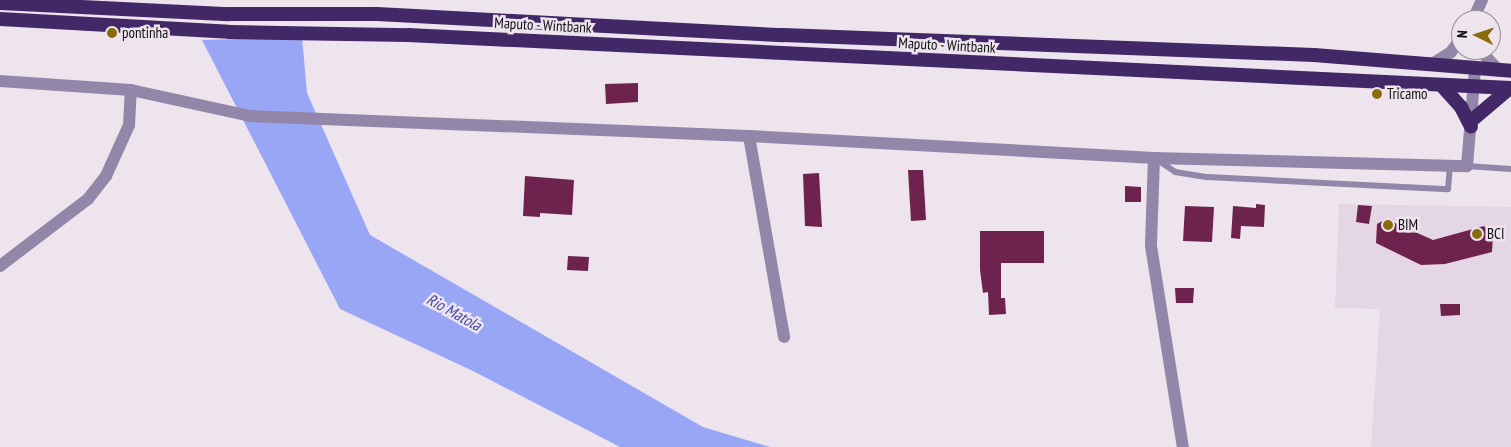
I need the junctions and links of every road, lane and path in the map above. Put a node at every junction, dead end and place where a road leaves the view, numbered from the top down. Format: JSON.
{"nodes":[{"id":1,"x":0,"y":3,"type":"edge"},
{"id":2,"x":0,"y":19,"type":"edge"},
{"id":3,"x":1451,"y":52,"type":"edge"},
{"id":4,"x":1492,"y":60,"type":"edge"},
{"id":5,"x":1432,"y":64,"type":"junction"},
{"id":6,"x":1475,"y":68,"type":"junction"},
{"id":7,"x":1505,"y":71,"type":"edge"},
{"id":8,"x":0,"y":81,"type":"edge"},
{"id":9,"x":1443,"y":86,"type":"junction"},
{"id":10,"x":1473,"y":88,"type":"junction"},
{"id":11,"x":1510,"y":88,"type":"edge"},
{"id":12,"x":131,"y":90,"type":"junction"},
{"id":13,"x":1471,"y":124,"type":"junction"},
{"id":14,"x":749,"y":136,"type":"junction"},
{"id":15,"x":1154,"y":158,"type":"junction"},
{"id":16,"x":1450,"y":166,"type":"junction"},
{"id":17,"x":1467,"y":166,"type":"junction"},
{"id":18,"x":1511,"y":169,"type":"edge"},
{"id":19,"x":0,"y":266,"type":"edge"},
{"id":20,"x":784,"y":338,"type":"dead end"},
{"id":21,"x":1183,"y":447,"type":"edge"}],
"edges":[{"from":1,"to":5,"type":"highway","name":"Maputo - Wintbank"},
{"from":2,"to":9,"type":"highway","name":"Maputo - Wintbank"},
{"from":3,"to":5,"type":"street"},
{"from":4,"to":7,"type":"street"},
{"from":5,"to":6,"type":"highway","name":"Maputo - Wintbank"},
{"from":6,"to":7,"type":"highway","name":"Maputo - Wintbank"},
{"from":6,"to":10,"type":"street"},
{"from":8,"to":12,"type":"street"},
{"from":9,"to":10,"type":"highway","name":"Maputo - Wintbank"},
{"from":9,"to":13,"type":"highway"},
{"from":10,"to":11,"type":"highway","name":"Maputo - Wintbank"},
{"from":10,"to":13,"type":"street"},
{"from":11,"to":13,"type":"highway"},
{"from":12,"to":14,"type":"street"},
{"from":12,"to":19,"type":"street"},
{"from":13,"to":17,"type":"street"},
{"from":14,"to":15,"type":"street"},
{"from":14,"to":20,"type":"street"},
{"from":15,"to":16,"type":"street"},
{"from":15,"to":16,"type":"lane"},
{"from":15,"to":21,"type":"street"},
{"from":16,"to":17,"type":"street"},
{"from":17,"to":18,"type":"lane"}]}
